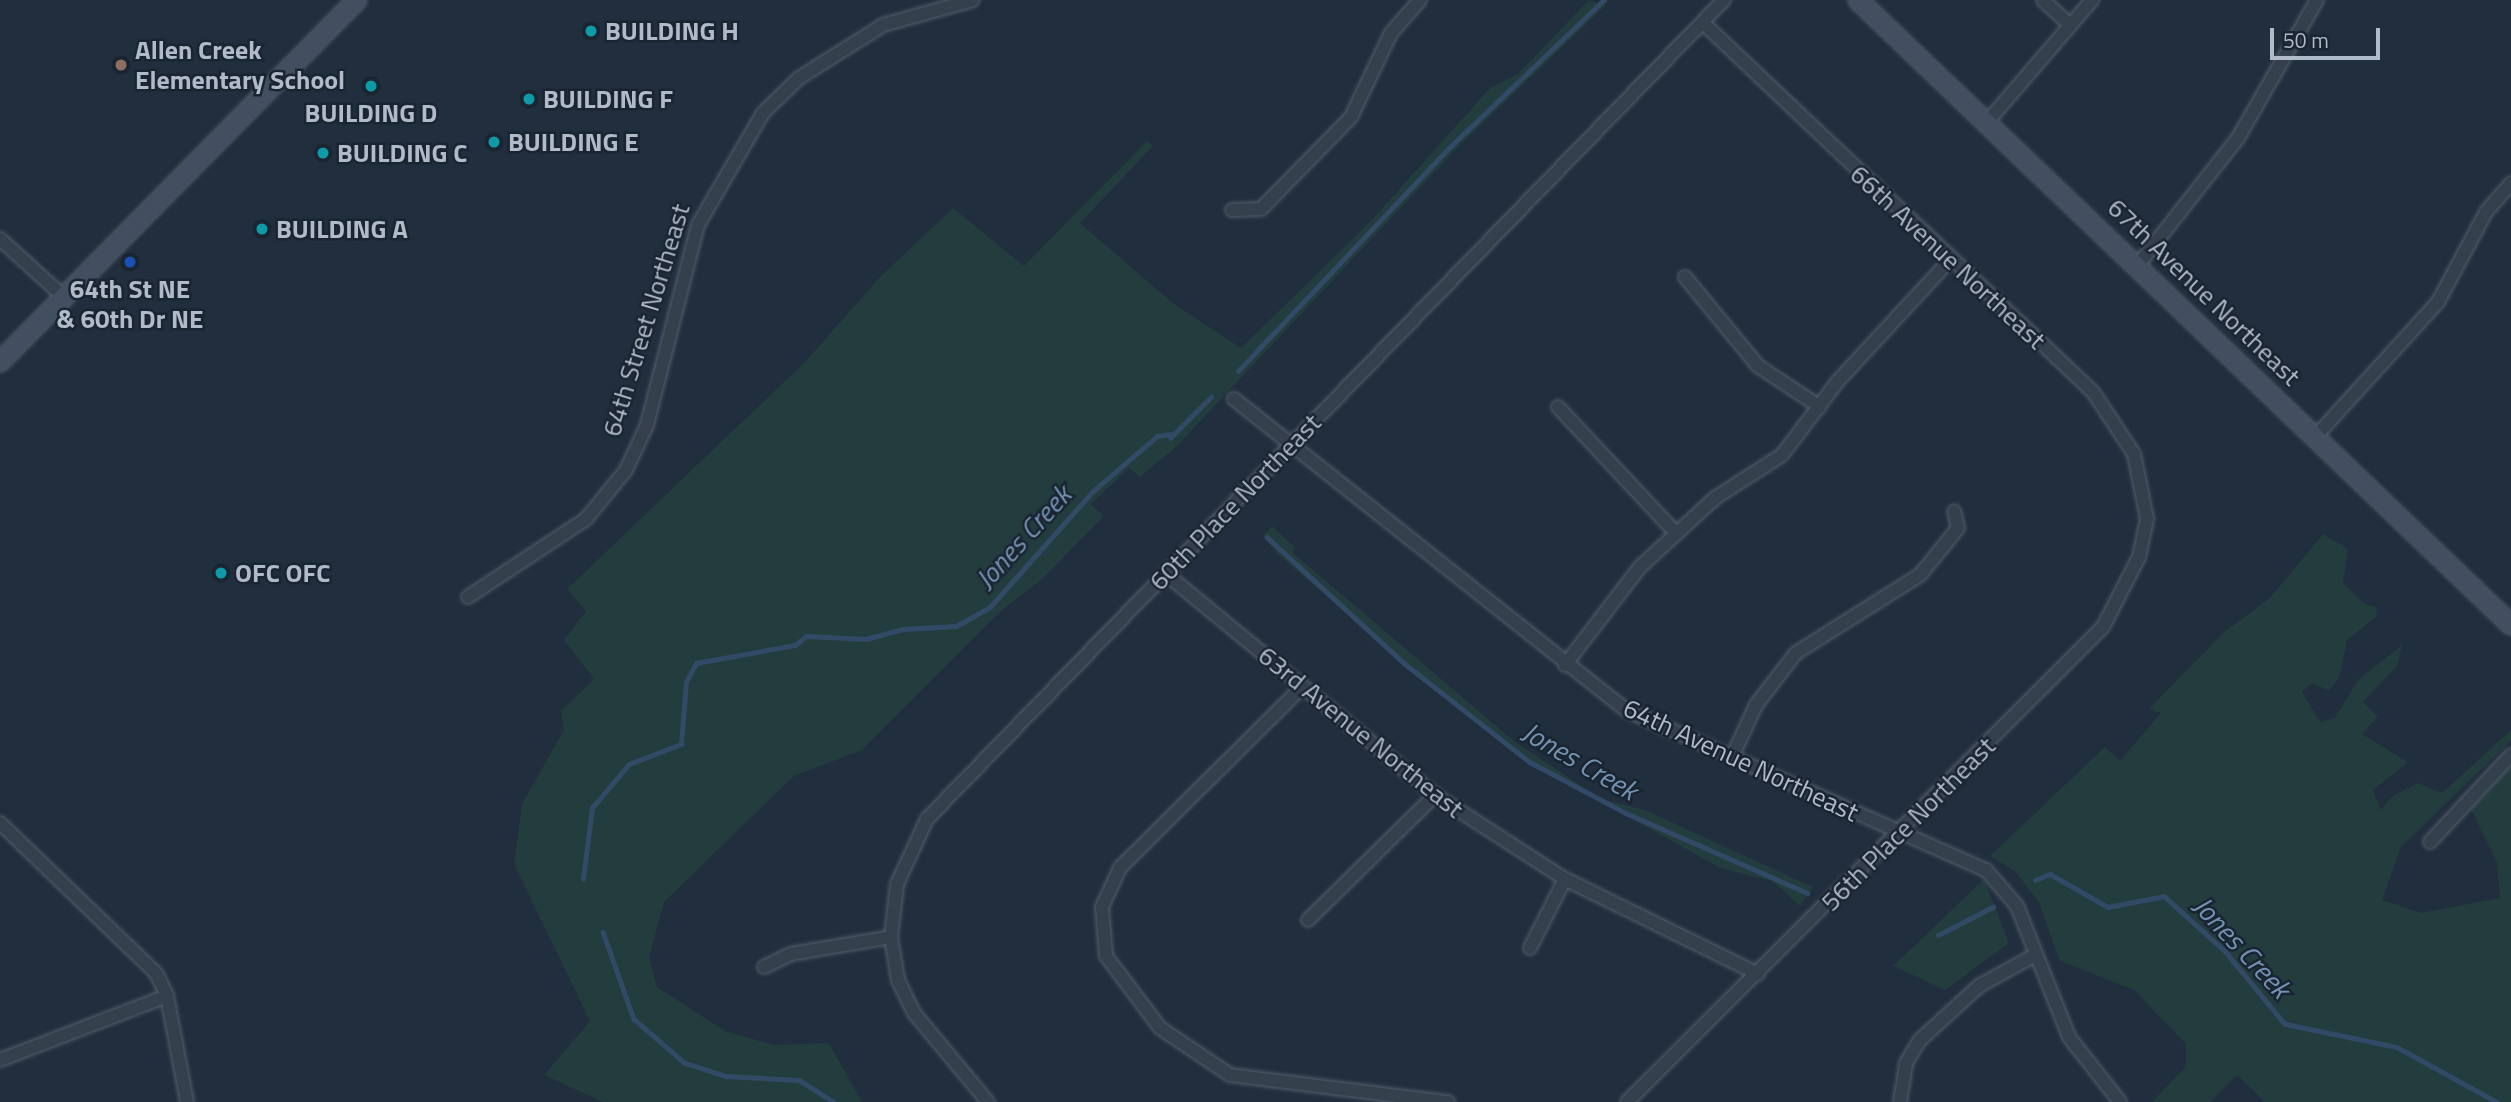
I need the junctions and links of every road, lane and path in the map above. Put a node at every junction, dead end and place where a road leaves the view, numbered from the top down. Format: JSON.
{"nodes":[{"id":1,"x":357,"y":0,"type":"edge"},
{"id":2,"x":973,"y":0,"type":"edge"},
{"id":3,"x":1420,"y":0,"type":"edge"},
{"id":4,"x":1724,"y":0,"type":"edge"},
{"id":5,"x":1858,"y":0,"type":"edge"},
{"id":6,"x":2043,"y":0,"type":"edge"},
{"id":7,"x":2092,"y":0,"type":"edge"},
{"id":8,"x":2316,"y":0,"type":"edge"},
{"id":9,"x":1702,"y":22,"type":"junction"},
{"id":10,"x":2069,"y":24,"type":"junction"},
{"id":11,"x":1988,"y":121,"type":"junction"},
{"id":12,"x":2511,"y":183,"type":"edge"},
{"id":13,"x":1232,"y":210,"type":"dead end"},
{"id":14,"x":0,"y":239,"type":"edge"},
{"id":15,"x":1950,"y":260,"type":"junction"},
{"id":16,"x":2138,"y":265,"type":"junction"},
{"id":17,"x":1685,"y":277,"type":"dead end"},
{"id":18,"x":65,"y":298,"type":"junction"},
{"id":19,"x":0,"y":362,"type":"edge"},
{"id":20,"x":1234,"y":399,"type":"dead end"},
{"id":21,"x":1558,"y":407,"type":"dead end"},
{"id":22,"x":1820,"y":407,"type":"junction"},
{"id":23,"x":2316,"y":436,"type":"junction"},
{"id":24,"x":1289,"y":445,"type":"junction"},
{"id":25,"x":1954,"y":511,"type":"dead end"},
{"id":26,"x":2147,"y":519,"type":"joint"},
{"id":27,"x":1674,"y":531,"type":"junction"},
{"id":28,"x":1166,"y":574,"type":"junction"},
{"id":29,"x":468,"y":597,"type":"dead end"},
{"id":30,"x":2511,"y":625,"type":"edge"},
{"id":31,"x":1565,"y":665,"type":"junction"},
{"id":32,"x":1302,"y":687,"type":"junction"},
{"id":33,"x":2511,"y":755,"type":"edge"},
{"id":34,"x":1732,"y":757,"type":"junction"},
{"id":35,"x":1435,"y":795,"type":"junction"},
{"id":36,"x":0,"y":823,"type":"edge"},
{"id":37,"x":1899,"y":834,"type":"junction"},
{"id":38,"x":2430,"y":842,"type":"dead end"},
{"id":39,"x":1565,"y":879,"type":"junction"},
{"id":40,"x":1308,"y":920,"type":"dead end"},
{"id":41,"x":891,"y":937,"type":"junction"},
{"id":42,"x":1530,"y":948,"type":"dead end"},
{"id":43,"x":2035,"y":955,"type":"junction"},
{"id":44,"x":764,"y":967,"type":"dead end"},
{"id":45,"x":1758,"y":974,"type":"junction"},
{"id":46,"x":167,"y":996,"type":"junction"},
{"id":47,"x":0,"y":1059,"type":"edge"},
{"id":48,"x":187,"y":1102,"type":"edge"},
{"id":49,"x":988,"y":1102,"type":"edge"},
{"id":50,"x":1448,"y":1102,"type":"edge"},
{"id":51,"x":1627,"y":1102,"type":"edge"},
{"id":52,"x":1900,"y":1102,"type":"edge"},
{"id":53,"x":2120,"y":1102,"type":"edge"}],
"edges":[{"from":1,"to":18,"type":"street"},
{"from":2,"to":29,"type":"street","name":"64th Street Northeast"},
{"from":3,"to":13,"type":"street"},
{"from":4,"to":9,"type":"street","name":"60th Place Northeast"},
{"from":5,"to":11,"type":"street","name":"67th Avenue Northeast"},
{"from":6,"to":10,"type":"street"},
{"from":7,"to":10,"type":"street"},
{"from":8,"to":16,"type":"street"},
{"from":9,"to":15,"type":"street","name":"66th Avenue Northeast"},
{"from":9,"to":24,"type":"street","name":"60th Place Northeast"},
{"from":10,"to":11,"type":"street"},
{"from":11,"to":16,"type":"street","name":"67th Avenue Northeast"},
{"from":12,"to":23,"type":"street"},
{"from":14,"to":18,"type":"street"},
{"from":15,"to":22,"type":"street"},
{"from":15,"to":26,"type":"street","name":"66th Avenue Northeast"},
{"from":16,"to":23,"type":"street","name":"67th Avenue Northeast"},
{"from":17,"to":22,"type":"street"},
{"from":18,"to":19,"type":"street"},
{"from":20,"to":24,"type":"street","name":"64th Avenue Northeast"},
{"from":21,"to":27,"type":"street"},
{"from":22,"to":27,"type":"street"},
{"from":23,"to":30,"type":"street","name":"67th Avenue Northeast"},
{"from":24,"to":28,"type":"street","name":"60th Place Northeast"},
{"from":24,"to":31,"type":"street","name":"64th Avenue Northeast"},
{"from":25,"to":34,"type":"street"},
{"from":26,"to":37,"type":"street","name":"56th Place Northeast"},
{"from":27,"to":31,"type":"street"},
{"from":28,"to":32,"type":"street","name":"63rd Avenue Northeast"},
{"from":28,"to":41,"type":"street","name":"60th Place Northeast"},
{"from":31,"to":34,"type":"street","name":"64th Avenue Northeast"},
{"from":32,"to":35,"type":"street","name":"63rd Avenue Northeast"},
{"from":32,"to":50,"type":"street"},
{"from":33,"to":38,"type":"street"},
{"from":34,"to":37,"type":"street","name":"64th Avenue Northeast"},
{"from":35,"to":39,"type":"street","name":"63rd Avenue Northeast"},
{"from":35,"to":40,"type":"street"},
{"from":36,"to":46,"type":"street"},
{"from":37,"to":43,"type":"street","name":"64th Avenue Northeast"},
{"from":37,"to":45,"type":"street","name":"56th Place Northeast"},
{"from":39,"to":42,"type":"street"},
{"from":39,"to":45,"type":"street","name":"63rd Avenue Northeast"},
{"from":41,"to":44,"type":"street"},
{"from":41,"to":49,"type":"street","name":"60th Place Northeast"},
{"from":43,"to":52,"type":"street"},
{"from":43,"to":53,"type":"street","name":"64th Avenue Northeast"},
{"from":45,"to":51,"type":"street","name":"56th Place Northeast"},
{"from":46,"to":47,"type":"street"},
{"from":46,"to":48,"type":"street"}]}
